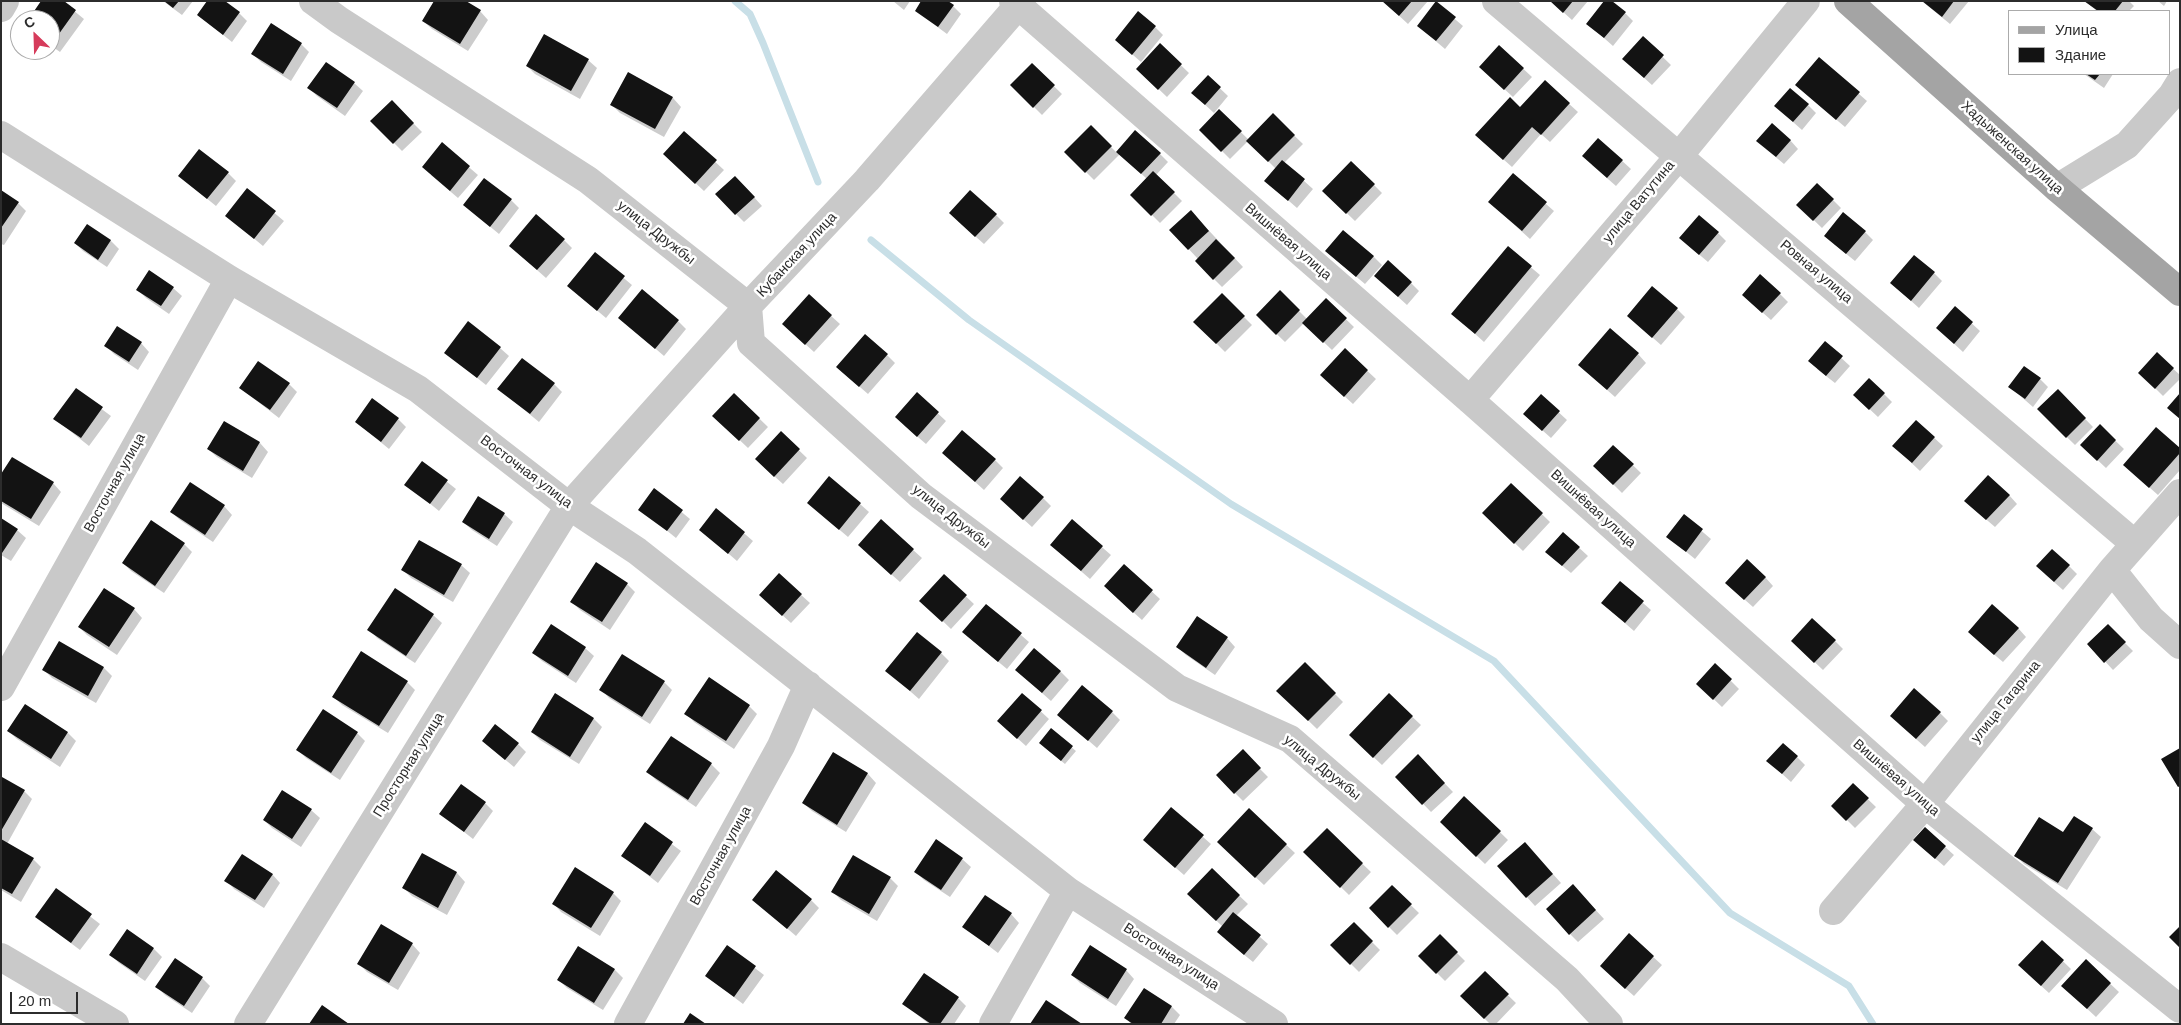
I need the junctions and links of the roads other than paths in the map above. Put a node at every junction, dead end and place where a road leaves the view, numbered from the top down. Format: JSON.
{"nodes":[{"id":1,"x":5,"y":1,"type":"edge"},
{"id":2,"x":313,"y":1,"type":"edge"},
{"id":3,"x":1496,"y":1,"type":"edge"},
{"id":4,"x":1806,"y":1,"type":"edge"},
{"id":5,"x":1848,"y":1,"type":"edge"},
{"id":6,"x":1018,"y":3,"type":"edge"},
{"id":7,"x":1,"y":8,"type":"edge"},
{"id":8,"x":2180,"y":82,"type":"edge"},
{"id":9,"x":1,"y":135,"type":"edge"},
{"id":10,"x":1679,"y":156,"type":"junction"},
{"id":11,"x":2057,"y":188,"type":"junction"},
{"id":12,"x":229,"y":279,"type":"junction"},
{"id":13,"x":2180,"y":292,"type":"edge"},
{"id":14,"x":748,"y":306,"type":"junction"},
{"id":15,"x":1470,"y":400,"type":"junction"},
{"id":16,"x":2180,"y":494,"type":"edge"},
{"id":17,"x":569,"y":506,"type":"junction"},
{"id":18,"x":2135,"y":544,"type":"junction"},
{"id":19,"x":2112,"y":570,"type":"junction"},
{"id":20,"x":2180,"y":645,"type":"edge"},
{"id":21,"x":808,"y":685,"type":"junction"},
{"id":22,"x":1,"y":687,"type":"edge"},
{"id":23,"x":1925,"y":804,"type":"junction"},
{"id":24,"x":1068,"y":891,"type":"junction"},
{"id":25,"x":1833,"y":911,"type":"dead end"},
{"id":26,"x":1,"y":957,"type":"edge"},
{"id":27,"x":2180,"y":1009,"type":"edge"},
{"id":28,"x":115,"y":1024,"type":"edge"},
{"id":29,"x":248,"y":1024,"type":"edge"},
{"id":30,"x":628,"y":1024,"type":"edge"},
{"id":31,"x":993,"y":1024,"type":"edge"},
{"id":32,"x":1274,"y":1024,"type":"edge"},
{"id":33,"x":1609,"y":1024,"type":"edge"}],
"edges":[{"from":1,"to":7,"type":"street"},
{"from":2,"to":14,"type":"street","name":"улица Дружбы"},
{"from":3,"to":10,"type":"street","name":"Ровная улица"},
{"from":4,"to":10,"type":"street","name":"улица Ватутина"},
{"from":5,"to":11,"type":"main road","name":"Хадыженская улица"},
{"from":6,"to":14,"type":"street","name":"Кубанская улица"},
{"from":6,"to":15,"type":"street","name":"Вишнёвая улица"},
{"from":8,"to":11,"type":"street"},
{"from":9,"to":12,"type":"street","name":"Восточная улица"},
{"from":10,"to":15,"type":"street","name":"улица Ватутина"},
{"from":10,"to":18,"type":"street","name":"Ровная улица"},
{"from":11,"to":13,"type":"main road","name":"Хадыженская улица"},
{"from":12,"to":17,"type":"street","name":"Восточная улица"},
{"from":12,"to":22,"type":"street","name":"Восточная улица"},
{"from":14,"to":17,"type":"street","name":"Кубанская улица"},
{"from":14,"to":33,"type":"street","name":"улица Дружбы"},
{"from":15,"to":23,"type":"street","name":"Вишнёвая улица"},
{"from":16,"to":18,"type":"street","name":"улица Гагарина"},
{"from":17,"to":21,"type":"street","name":"Восточная улица"},
{"from":17,"to":29,"type":"street","name":"Просторная улица"},
{"from":18,"to":19,"type":"street","name":"улица Гагарина"},
{"from":19,"to":20,"type":"street"},
{"from":19,"to":23,"type":"street","name":"улица Гагарина"},
{"from":21,"to":24,"type":"street","name":"Восточная улица"},
{"from":21,"to":30,"type":"street","name":"Восточная улица"},
{"from":23,"to":25,"type":"street","name":"улица Гагарина"},
{"from":23,"to":27,"type":"street","name":"Вишнёвая улица"},
{"from":24,"to":31,"type":"street"},
{"from":24,"to":32,"type":"street","name":"Восточная улица"},
{"from":26,"to":28,"type":"street"}]}
